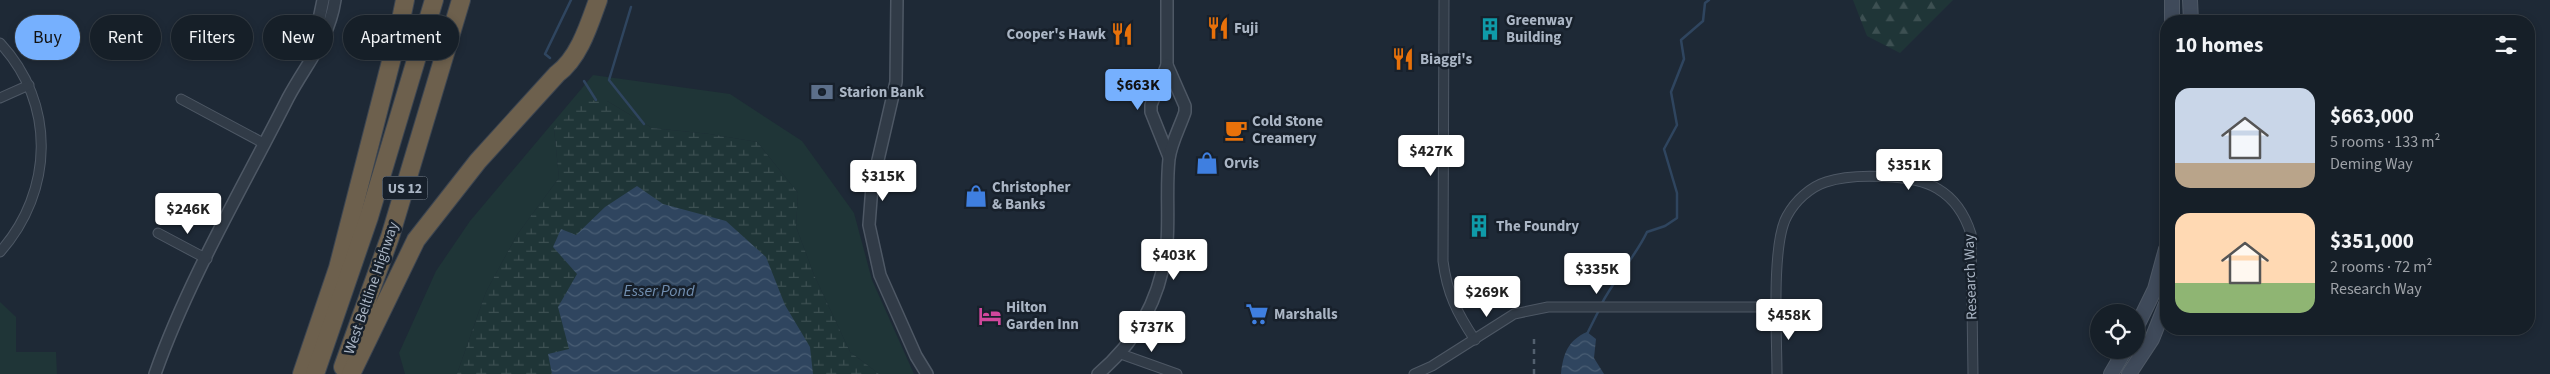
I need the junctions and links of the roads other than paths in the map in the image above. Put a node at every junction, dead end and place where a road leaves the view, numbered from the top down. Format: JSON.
{"nodes":[{"id":1,"x":323,"y":0,"type":"edge"},
{"id":2,"x":335,"y":0,"type":"edge"},
{"id":3,"x":405,"y":0,"type":"edge"},
{"id":4,"x":434,"y":0,"type":"edge"},
{"id":5,"x":462,"y":0,"type":"edge"},
{"id":6,"x":592,"y":0,"type":"edge"},
{"id":7,"x":598,"y":0,"type":"edge"},
{"id":8,"x":897,"y":0,"type":"edge"},
{"id":9,"x":1167,"y":0,"type":"edge"},
{"id":10,"x":1444,"y":0,"type":"edge"},
{"id":11,"x":2172,"y":0,"type":"edge"},
{"id":12,"x":2190,"y":0,"type":"edge"},
{"id":13,"x":2172,"y":15,"type":"edge"},
{"id":14,"x":2191,"y":15,"type":"edge"},
{"id":15,"x":0,"y":43,"type":"edge"},
{"id":16,"x":309,"y":62,"type":"junction"},
{"id":17,"x":1167,"y":65,"type":"junction"},
{"id":18,"x":557,"y":74,"type":"junction"},
{"id":19,"x":29,"y":85,"type":"junction"},
{"id":20,"x":0,"y":98,"type":"edge"},
{"id":21,"x":181,"y":99,"type":"dead end"},
{"id":22,"x":265,"y":144,"type":"junction"},
{"id":23,"x":1169,"y":157,"type":"junction"},
{"id":24,"x":158,"y":233,"type":"dead end"},
{"id":25,"x":0,"y":252,"type":"edge"},
{"id":26,"x":207,"y":259,"type":"junction"},
{"id":27,"x":2160,"y":271,"type":"edge"},
{"id":28,"x":1777,"y":307,"type":"junction"},
{"id":29,"x":2145,"y":310,"type":"edge"},
{"id":30,"x":2160,"y":319,"type":"edge"},
{"id":31,"x":1475,"y":340,"type":"junction"},
{"id":32,"x":1121,"y":354,"type":"junction"},
{"id":33,"x":2120,"y":359,"type":"edge"},
{"id":34,"x":155,"y":374,"type":"edge"},
{"id":35,"x":302,"y":374,"type":"edge"},
{"id":36,"x":315,"y":374,"type":"edge"},
{"id":37,"x":340,"y":374,"type":"edge"},
{"id":38,"x":351,"y":374,"type":"edge"},
{"id":39,"x":927,"y":374,"type":"edge"},
{"id":40,"x":1098,"y":374,"type":"edge"},
{"id":41,"x":1177,"y":374,"type":"edge"},
{"id":42,"x":1414,"y":374,"type":"edge"},
{"id":43,"x":1777,"y":374,"type":"edge"},
{"id":44,"x":1972,"y":374,"type":"edge"},
{"id":45,"x":2111,"y":374,"type":"edge"},
{"id":46,"x":2128,"y":374,"type":"edge"}],
"edges":[{"from":1,"to":16,"type":"street"},
{"from":2,"to":16,"type":"street"},
{"from":3,"to":35,"type":"highway"},
{"from":4,"to":36,"type":"highway","name":"West Beltline Highway","number":"US 12"},
{"from":5,"to":37,"type":"highway","name":"West Beltline Highway","number":"US 12"},
{"from":6,"to":18,"type":"highway"},
{"from":7,"to":18,"type":"highway"},
{"from":8,"to":39,"type":"street"},
{"from":9,"to":17,"type":"street"},
{"from":10,"to":31,"type":"street"},
{"from":11,"to":13,"type":"main road"},
{"from":12,"to":14,"type":"main road"},
{"from":15,"to":19,"type":"street"},
{"from":16,"to":22,"type":"street"},
{"from":17,"to":23,"type":"street"},
{"from":17,"to":23,"type":"street"},
{"from":18,"to":38,"type":"highway"},
{"from":19,"to":20,"type":"street"},
{"from":19,"to":25,"type":"street"},
{"from":21,"to":22,"type":"street"},
{"from":22,"to":26,"type":"street"},
{"from":23,"to":32,"type":"street"},
{"from":24,"to":26,"type":"street"},
{"from":26,"to":34,"type":"street"},
{"from":27,"to":29,"type":"main road"},
{"from":28,"to":31,"type":"street"},
{"from":28,"to":43,"type":"street","name":"Research Way"},
{"from":28,"to":44,"type":"street","name":"Research Way"},
{"from":30,"to":46,"type":"main road"},
{"from":31,"to":42,"type":"street"},
{"from":32,"to":40,"type":"street"},
{"from":32,"to":41,"type":"street"},
{"from":33,"to":45,"type":"main road"}]}
